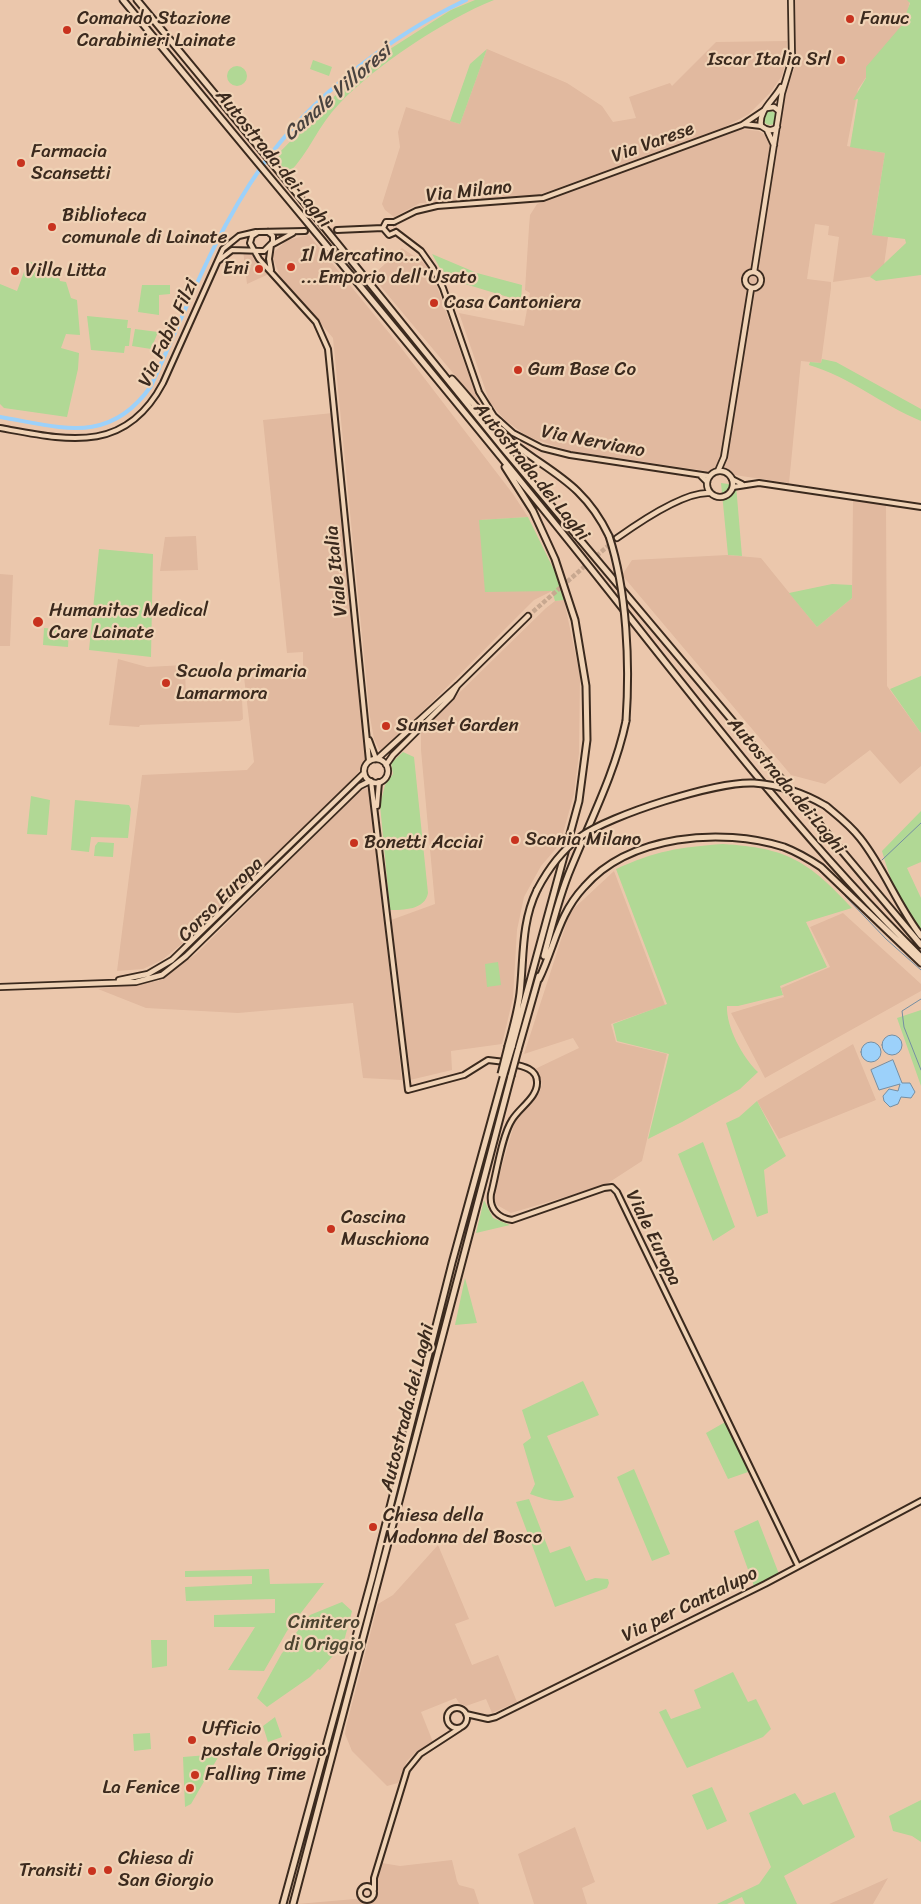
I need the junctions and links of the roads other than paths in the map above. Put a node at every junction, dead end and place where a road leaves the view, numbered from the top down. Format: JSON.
{"nodes":[{"id":1,"x":123,"y":0,"type":"edge"},
{"id":2,"x":137,"y":0,"type":"edge"},
{"id":3,"x":791,"y":0,"type":"edge"},
{"id":4,"x":785,"y":82,"type":"junction"},
{"id":5,"x":765,"y":109,"type":"junction"},
{"id":6,"x":779,"y":111,"type":"junction"},
{"id":7,"x":742,"y":124,"type":"junction"},
{"id":8,"x":761,"y":126,"type":"junction"},
{"id":9,"x":778,"y":126,"type":"junction"},
{"id":10,"x":767,"y":130,"type":"junction"},
{"id":11,"x":774,"y":146,"type":"junction"},
{"id":12,"x":550,"y":196,"type":"joint"},
{"id":13,"x":394,"y":222,"type":"junction"},
{"id":14,"x":383,"y":228,"type":"junction"},
{"id":15,"x":337,"y":230,"type":"tunnel mouth"},
{"id":16,"x":266,"y":231,"type":"junction"},
{"id":17,"x":298,"y":231,"type":"junction"},
{"id":18,"x":305,"y":231,"type":"tunnel mouth"},
{"id":19,"x":258,"y":232,"type":"junction"},
{"id":20,"x":396,"y":232,"type":"junction"},
{"id":21,"x":272,"y":245,"type":"junction"},
{"id":22,"x":254,"y":250,"type":"junction"},
{"id":23,"x":216,"y":263,"type":"junction"},
{"id":24,"x":272,"y":272,"type":"junction"},
{"id":25,"x":754,"y":272,"type":"junction"},
{"id":26,"x":751,"y":289,"type":"junction"},
{"id":27,"x":428,"y":353,"type":"junction"},
{"id":28,"x":0,"y":428,"type":"edge"},
{"id":29,"x":494,"y":450,"type":"junction"},
{"id":30,"x":724,"y":457,"type":"junction"},
{"id":31,"x":718,"y":471,"type":"junction"},
{"id":32,"x":727,"y":473,"type":"junction"},
{"id":33,"x":699,"y":475,"type":"junction"},
{"id":34,"x":709,"y":476,"type":"junction"},
{"id":35,"x":732,"y":479,"type":"junction"},
{"id":36,"x":707,"y":484,"type":"junction"},
{"id":37,"x":742,"y":484,"type":"junction"},
{"id":38,"x":733,"y":487,"type":"junction"},
{"id":39,"x":710,"y":492,"type":"junction"},
{"id":40,"x":698,"y":494,"type":"junction"},
{"id":41,"x":921,"y":507,"type":"edge"},
{"id":42,"x":617,"y":538,"type":"tunnel mouth"},
{"id":43,"x":528,"y":616,"type":"tunnel mouth"},
{"id":44,"x":449,"y":695,"type":"junction"},
{"id":45,"x":368,"y":738,"type":"junction"},
{"id":46,"x":377,"y":759,"type":"junction"},
{"id":47,"x":369,"y":761,"type":"junction"},
{"id":48,"x":386,"y":765,"type":"junction"},
{"id":49,"x":364,"y":772,"type":"junction"},
{"id":50,"x":370,"y":781,"type":"junction"},
{"id":51,"x":379,"y":782,"type":"junction"},
{"id":52,"x":376,"y":818,"type":"junction"},
{"id":53,"x":921,"y":936,"type":"edge"},
{"id":54,"x":921,"y":945,"type":"edge"},
{"id":55,"x":921,"y":957,"type":"edge"},
{"id":56,"x":921,"y":962,"type":"edge"},
{"id":57,"x":539,"y":979,"type":"junction"},
{"id":58,"x":68,"y":984,"type":"junction"},
{"id":59,"x":0,"y":987,"type":"edge"},
{"id":60,"x":510,"y":1046,"type":"junction"},
{"id":61,"x":921,"y":1501,"type":"edge"},
{"id":62,"x":798,"y":1566,"type":"junction"},
{"id":63,"x":466,"y":1714,"type":"junction"},
{"id":64,"x":474,"y":1717,"type":"junction"},
{"id":65,"x":467,"y":1721,"type":"junction"},
{"id":66,"x":449,"y":1724,"type":"junction"},
{"id":67,"x":460,"y":1728,"type":"junction"},
{"id":68,"x":450,"y":1735,"type":"junction"},
{"id":69,"x":374,"y":1878,"type":"junction"},
{"id":70,"x":366,"y":1886,"type":"junction"},
{"id":71,"x":374,"y":1890,"type":"junction"},
{"id":72,"x":373,"y":1897,"type":"junction"},
{"id":73,"x":364,"y":1900,"type":"junction"},
{"id":74,"x":284,"y":1904,"type":"edge"},
{"id":75,"x":292,"y":1904,"type":"edge"},
{"id":76,"x":368,"y":1904,"type":"edge"},
{"id":77,"x":373,"y":1904,"type":"edge"}],
"edges":[{"from":1,"to":29,"type":"highway","name":"Autostrada dei Laghi"},
{"from":2,"to":27,"type":"highway","name":"Autostrada dei Laghi"},
{"from":3,"to":4,"type":"main road"},
{"from":4,"to":5,"type":"main road"},
{"from":4,"to":6,"type":"main road"},
{"from":5,"to":6,"type":"main road"},
{"from":5,"to":7,"type":"street","name":"Via Varese"},
{"from":5,"to":8,"type":"main road"},
{"from":6,"to":9,"type":"main road"},
{"from":7,"to":8,"type":"street"},
{"from":7,"to":12,"type":"street","name":"Via Varese"},
{"from":8,"to":10,"type":"main road"},
{"from":9,"to":10,"type":"main road"},
{"from":9,"to":11,"type":"main road"},
{"from":10,"to":11,"type":"main road"},
{"from":11,"to":25,"type":"main road"},
{"from":12,"to":13,"type":"street","name":"Via Milano"},
{"from":13,"to":14,"type":"street"},
{"from":13,"to":20,"type":"street"},
{"from":14,"to":15,"type":"street"},
{"from":14,"to":20,"type":"street"},
{"from":16,"to":17,"type":"street"},
{"from":16,"to":19,"type":"street"},
{"from":16,"to":21,"type":"street"},
{"from":17,"to":18,"type":"street"},
{"from":17,"to":21,"type":"street"},
{"from":19,"to":22,"type":"street"},
{"from":19,"to":23,"type":"street","name":"Via Fabio Filzi"},
{"from":20,"to":33,"type":"street","name":"Via Nerviano"},
{"from":21,"to":22,"type":"street"},
{"from":21,"to":24,"type":"street"},
{"from":22,"to":23,"type":"street","name":"Via Fabio Filzi"},
{"from":22,"to":24,"type":"street","name":"Viale Italia"},
{"from":23,"to":28,"type":"street","name":"Via Fabio Filzi"},
{"from":24,"to":45,"type":"street","name":"Viale Italia"},
{"from":25,"to":26,"type":"main road"},
{"from":25,"to":26,"type":"main road"},
{"from":26,"to":30,"type":"main road"},
{"from":27,"to":54,"type":"highway","name":"Autostrada dei Laghi"},
{"from":27,"to":57,"type":"highway","bridge":true},
{"from":29,"to":55,"type":"highway","name":"Autostrada dei Laghi"},
{"from":29,"to":60,"type":"highway"},
{"from":30,"to":31,"type":"main road"},
{"from":30,"to":32,"type":"main road"},
{"from":31,"to":32,"type":"main road"},
{"from":31,"to":34,"type":"main road"},
{"from":32,"to":35,"type":"main road"},
{"from":33,"to":34,"type":"street","name":"Via Nerviano"},
{"from":33,"to":36,"type":"street"},
{"from":34,"to":36,"type":"main road"},
{"from":35,"to":37,"type":"street"},
{"from":35,"to":38,"type":"main road"},
{"from":36,"to":39,"type":"main road"},
{"from":36,"to":40,"type":"main road"},
{"from":37,"to":38,"type":"street"},
{"from":37,"to":41,"type":"street"},
{"from":38,"to":39,"type":"main road"},
{"from":39,"to":40,"type":"main road"},
{"from":40,"to":42,"type":"main road"},
{"from":43,"to":44,"type":"main road"},
{"from":44,"to":46,"type":"main road"},
{"from":44,"to":48,"type":"main road"},
{"from":45,"to":46,"type":"street","name":"Viale Italia"},
{"from":45,"to":47,"type":"street","name":"Viale Italia"},
{"from":46,"to":47,"type":"main road"},
{"from":46,"to":48,"type":"main road"},
{"from":47,"to":49,"type":"main road"},
{"from":48,"to":51,"type":"main road"},
{"from":49,"to":50,"type":"main road"},
{"from":49,"to":58,"type":"main road","name":"Corso Europa"},
{"from":50,"to":51,"type":"main road"},
{"from":50,"to":52,"type":"street"},
{"from":50,"to":58,"type":"main road","name":"Corso Europa"},
{"from":51,"to":52,"type":"street"},
{"from":52,"to":62,"type":"street","name":"Viale Europa"},
{"from":53,"to":60,"type":"highway","bridge":true},
{"from":56,"to":57,"type":"highway"},
{"from":57,"to":75,"type":"highway","name":"Autostrada dei Laghi","bridge":true},
{"from":58,"to":59,"type":"main road","name":"Corso Europa"},
{"from":60,"to":74,"type":"highway","name":"Autostrada dei Laghi","bridge":true},
{"from":61,"to":62,"type":"street","name":"Via per Cantalupo"},
{"from":62,"to":64,"type":"street","name":"Via per Cantalupo"},
{"from":63,"to":64,"type":"street"},
{"from":63,"to":65,"type":"street"},
{"from":63,"to":66,"type":"street"},
{"from":64,"to":65,"type":"street","name":"Via per Cantalupo"},
{"from":65,"to":67,"type":"street"},
{"from":66,"to":67,"type":"street"},
{"from":66,"to":68,"type":"street"},
{"from":67,"to":68,"type":"street"},
{"from":68,"to":69,"type":"street"},
{"from":69,"to":70,"type":"street"},
{"from":69,"to":71,"type":"street"},
{"from":70,"to":71,"type":"street"},
{"from":70,"to":73,"type":"street"},
{"from":71,"to":72,"type":"street"},
{"from":72,"to":73,"type":"street"},
{"from":72,"to":77,"type":"street"},
{"from":73,"to":76,"type":"street"}]}
